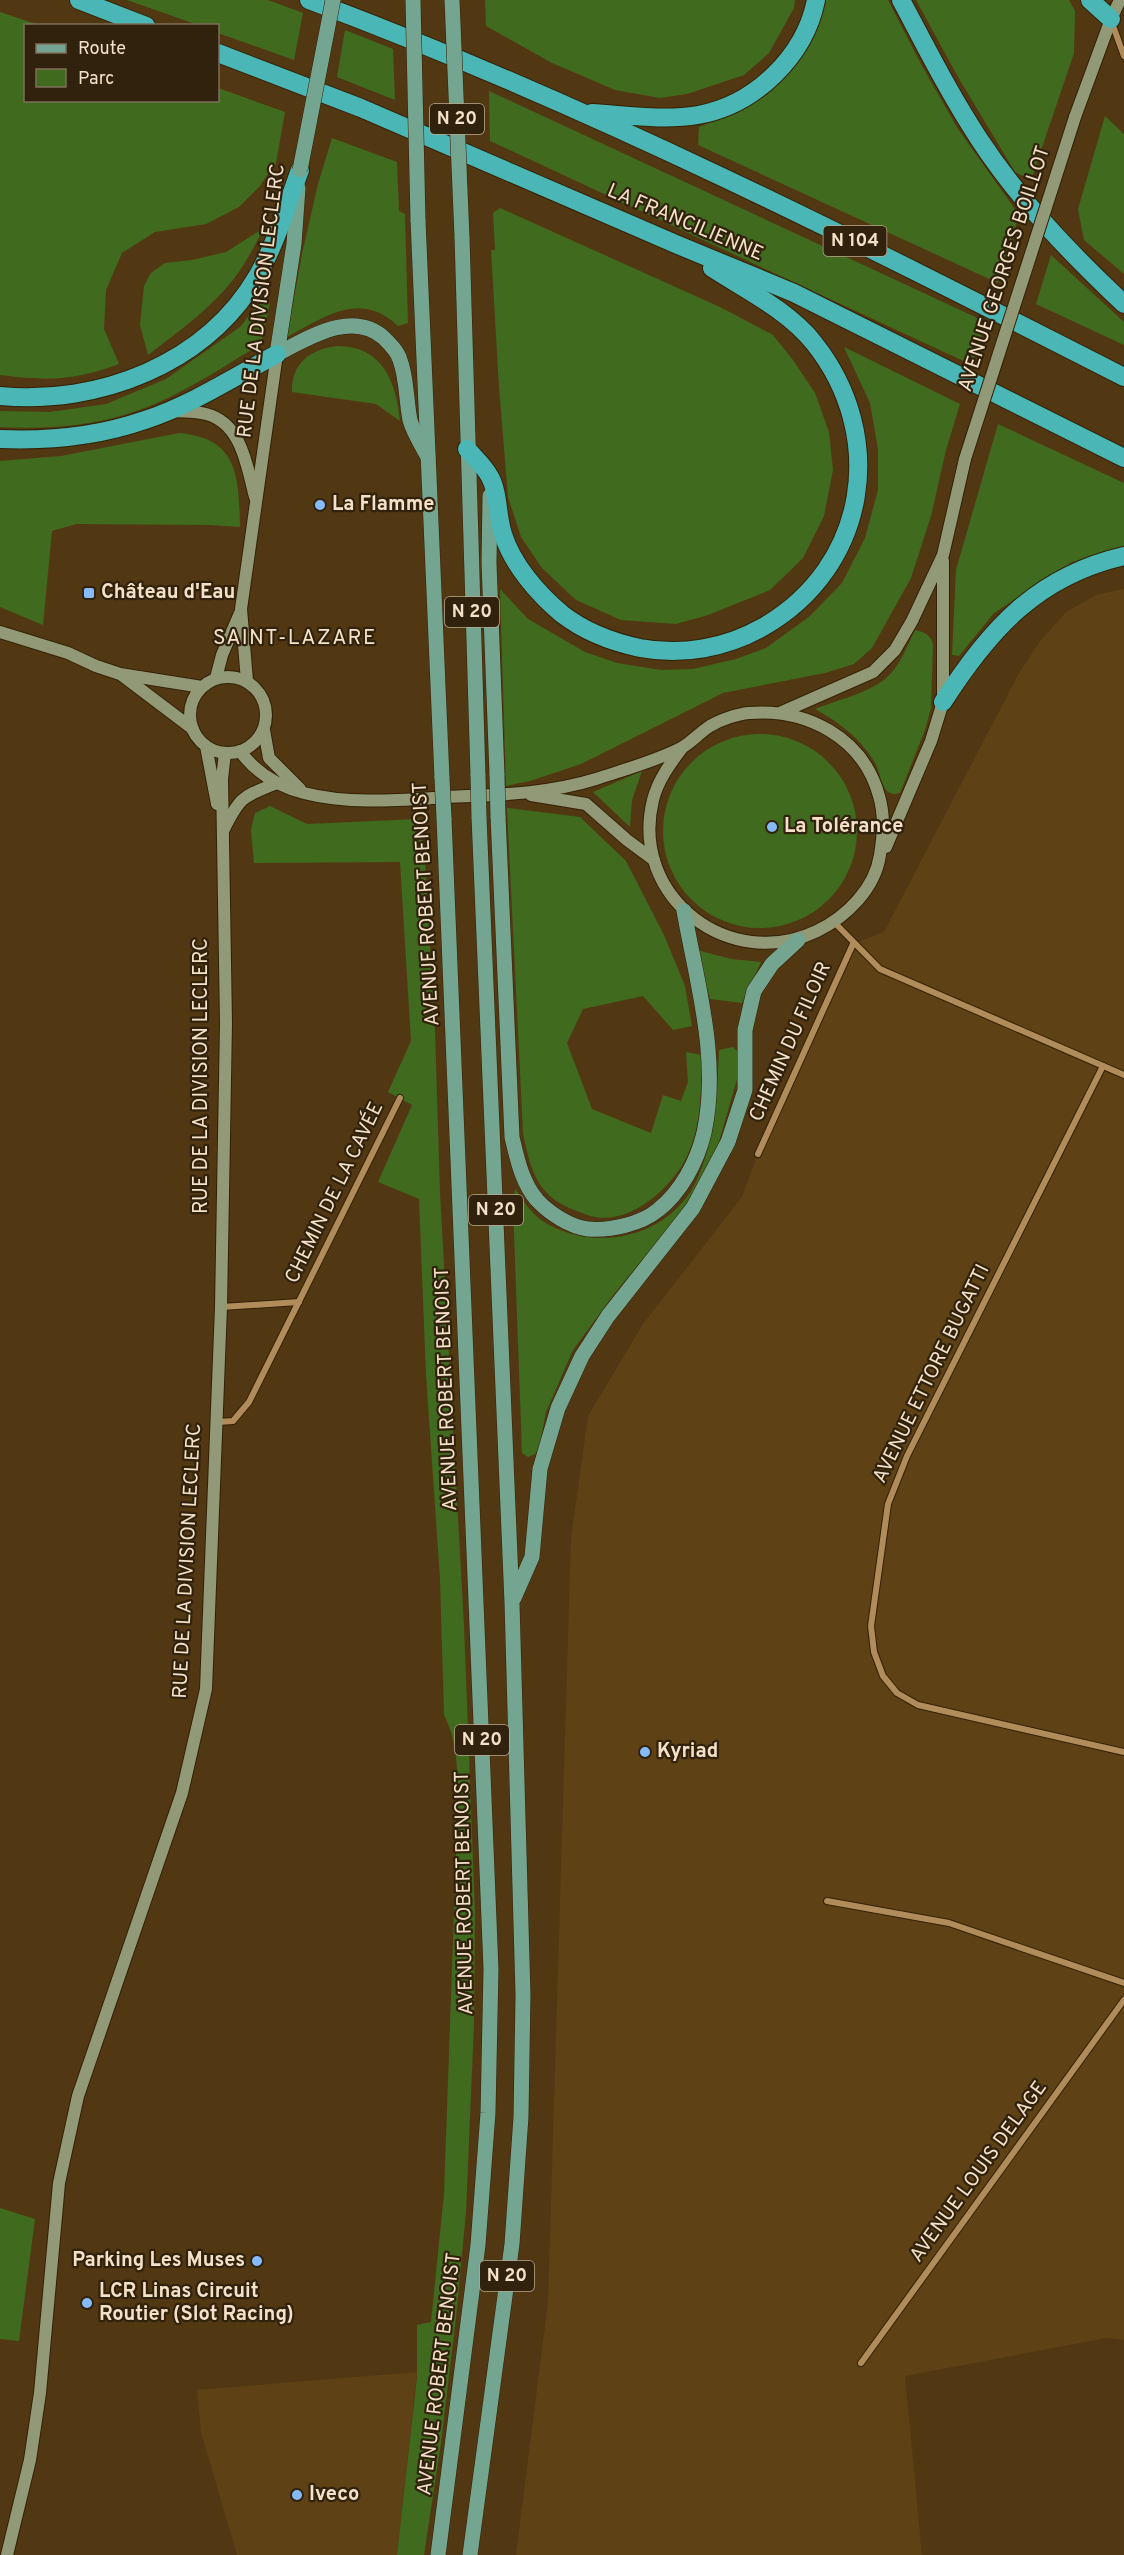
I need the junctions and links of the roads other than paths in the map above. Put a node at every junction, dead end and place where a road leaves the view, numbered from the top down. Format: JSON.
{"nodes":[{"id":1,"x":80,"y":0,"type":"edge"},
{"id":2,"x":309,"y":0,"type":"edge"},
{"id":3,"x":333,"y":0,"type":"edge"},
{"id":4,"x":413,"y":0,"type":"edge"},
{"id":5,"x":452,"y":0,"type":"edge"},
{"id":6,"x":816,"y":0,"type":"edge"},
{"id":7,"x":901,"y":0,"type":"edge"},
{"id":8,"x":1090,"y":0,"type":"edge"},
{"id":9,"x":1120,"y":0,"type":"edge"},
{"id":10,"x":1111,"y":19,"type":"junction"},
{"id":11,"x":141,"y":24,"type":"edge"},
{"id":12,"x":219,"y":53,"type":"edge"},
{"id":13,"x":1124,"y":56,"type":"edge"},
{"id":14,"x":582,"y":112,"type":"junction"},
{"id":15,"x":300,"y":170,"type":"junction"},
{"id":16,"x":678,"y":245,"type":"junction"},
{"id":17,"x":1124,"y":304,"type":"edge"},
{"id":18,"x":277,"y":354,"type":"junction"},
{"id":19,"x":1124,"y":377,"type":"edge"},
{"id":20,"x":0,"y":396,"type":"edge"},
{"id":21,"x":170,"y":410,"type":"junction"},
{"id":22,"x":0,"y":439,"type":"edge"},
{"id":23,"x":467,"y":449,"type":"junction"},
{"id":24,"x":1124,"y":458,"type":"edge"},
{"id":25,"x":430,"y":462,"type":"junction"},
{"id":26,"x":491,"y":477,"type":"junction"},
{"id":27,"x":257,"y":504,"type":"junction"},
{"id":28,"x":943,"y":555,"type":"junction"},
{"id":29,"x":1124,"y":556,"type":"edge"},
{"id":30,"x":242,"y":609,"type":"junction"},
{"id":31,"x":0,"y":632,"type":"edge"},
{"id":32,"x":120,"y":674,"type":"junction"},
{"id":33,"x":216,"y":678,"type":"junction"},
{"id":34,"x":247,"y":681,"type":"junction"},
{"id":35,"x":202,"y":687,"type":"junction"},
{"id":36,"x":943,"y":702,"type":"junction"},
{"id":37,"x":782,"y":712,"type":"junction"},
{"id":38,"x":193,"y":729,"type":"junction"},
{"id":39,"x":264,"y":730,"type":"junction"},
{"id":40,"x":206,"y":746,"type":"junction"},
{"id":41,"x":682,"y":748,"type":"junction"},
{"id":42,"x":240,"y":751,"type":"junction"},
{"id":43,"x":225,"y":753,"type":"junction"},
{"id":44,"x":277,"y":783,"type":"junction"},
{"id":45,"x":302,"y":792,"type":"junction"},
{"id":46,"x":524,"y":794,"type":"junction"},
{"id":47,"x":223,"y":831,"type":"junction"},
{"id":48,"x":654,"y":860,"type":"junction"},
{"id":49,"x":879,"y":862,"type":"junction"},
{"id":50,"x":684,"y":911,"type":"junction"},
{"id":51,"x":835,"y":923,"type":"junction"},
{"id":52,"x":798,"y":940,"type":"junction"},
{"id":53,"x":853,"y":944,"type":"junction"},
{"id":54,"x":1103,"y":1066,"type":"junction"},
{"id":55,"x":1124,"y":1076,"type":"edge"},
{"id":56,"x":400,"y":1098,"type":"dead end"},
{"id":57,"x":758,"y":1154,"type":"dead end"},
{"id":58,"x":299,"y":1302,"type":"junction"},
{"id":59,"x":221,"y":1307,"type":"junction"},
{"id":60,"x":217,"y":1422,"type":"junction"},
{"id":61,"x":512,"y":1604,"type":"junction"},
{"id":62,"x":1124,"y":1752,"type":"edge"},
{"id":63,"x":827,"y":1901,"type":"dead end"},
{"id":64,"x":1124,"y":1983,"type":"edge"},
{"id":65,"x":1124,"y":2000,"type":"edge"},
{"id":66,"x":861,"y":2363,"type":"dead end"},
{"id":67,"x":7,"y":2555,"type":"edge"},
{"id":68,"x":438,"y":2555,"type":"edge"},
{"id":69,"x":470,"y":2555,"type":"edge"}],
"edges":[{"from":1,"to":11,"type":"highway"},
{"from":2,"to":14,"type":"highway","number":"N 104"},
{"from":3,"to":15,"type":"main road","name":"RUE DE LA DIVISION LECLERC","bridge":true},
{"from":4,"to":25,"type":"main road","name":"AVENUE ROBERT BENOIST","number":"N 20","bridge":true},
{"from":5,"to":23,"type":"main road","number":"N 20","bridge":true},
{"from":6,"to":14,"type":"highway"},
{"from":7,"to":17,"type":"highway"},
{"from":8,"to":10,"type":"highway"},
{"from":9,"to":10,"type":"street","name":"AVENUE GEORGES BOILLOT"},
{"from":10,"to":13,"type":"street"},
{"from":10,"to":28,"type":"street","name":"AVENUE GEORGES BOILLOT","bridge":true},
{"from":12,"to":16,"type":"highway","name":"LA FRANCILIENNE"},
{"from":14,"to":19,"type":"highway","number":"N 104"},
{"from":15,"to":18,"type":"main road","name":"RUE DE LA DIVISION LECLERC"},
{"from":15,"to":20,"type":"highway"},
{"from":16,"to":24,"type":"highway","name":"LA FRANCILIENNE"},
{"from":16,"to":26,"type":"highway"},
{"from":18,"to":21,"type":"highway"},
{"from":18,"to":25,"type":"main road"},
{"from":18,"to":27,"type":"street","name":"RUE DE LA DIVISION LECLERC"},
{"from":21,"to":22,"type":"highway"},
{"from":21,"to":27,"type":"street"},
{"from":23,"to":26,"type":"highway"},
{"from":23,"to":61,"type":"main road","number":"N 20","bridge":true},
{"from":25,"to":68,"type":"main road","name":"AVENUE ROBERT BENOIST","number":"N 20","bridge":true},
{"from":26,"to":50,"type":"main road","bridge":true},
{"from":27,"to":30,"type":"street","name":"RUE DE LA DIVISION LECLERC"},
{"from":28,"to":36,"type":"street","name":"AVENUE GEORGES BOILLOT"},
{"from":28,"to":37,"type":"street","name":"AVENUE GEORGES BOILLOT"},
{"from":29,"to":36,"type":"highway"},
{"from":30,"to":33,"type":"street","name":"RUE DE LA DIVISION LECLERC"},
{"from":30,"to":34,"type":"street","name":"RUE DE LA DIVISION LECLERC"},
{"from":31,"to":32,"type":"street"},
{"from":32,"to":35,"type":"street"},
{"from":32,"to":38,"type":"street"},
{"from":33,"to":34,"type":"street"},
{"from":33,"to":35,"type":"street"},
{"from":34,"to":39,"type":"street"},
{"from":35,"to":38,"type":"street"},
{"from":36,"to":49,"type":"street","name":"AVENUE GEORGES BOILLOT"},
{"from":37,"to":41,"type":"street"},
{"from":37,"to":49,"type":"street"},
{"from":38,"to":40,"type":"street"},
{"from":39,"to":42,"type":"street"},
{"from":39,"to":45,"type":"street"},
{"from":40,"to":43,"type":"street"},
{"from":40,"to":47,"type":"street","name":"RUE DE LA DIVISION LECLERC"},
{"from":41,"to":46,"type":"street"},
{"from":41,"to":48,"type":"street"},
{"from":42,"to":43,"type":"street"},
{"from":42,"to":44,"type":"street"},
{"from":43,"to":47,"type":"street","name":"RUE DE LA DIVISION LECLERC"},
{"from":44,"to":45,"type":"street"},
{"from":44,"to":47,"type":"street","name":"RUE DE LA DIVISION LECLERC"},
{"from":45,"to":46,"type":"street"},
{"from":46,"to":48,"type":"street"},
{"from":47,"to":59,"type":"street","name":"RUE DE LA DIVISION LECLERC"},
{"from":48,"to":50,"type":"street"},
{"from":49,"to":51,"type":"street"},
{"from":50,"to":52,"type":"street"},
{"from":51,"to":52,"type":"street"},
{"from":51,"to":53,"type":"street"},
{"from":52,"to":61,"type":"main road"},
{"from":53,"to":54,"type":"street"},
{"from":53,"to":57,"type":"street","name":"CHEMIN DU FILOIR"},
{"from":54,"to":55,"type":"street"},
{"from":54,"to":62,"type":"street","name":"AVENUE ETTORE BUGATTI"},
{"from":56,"to":58,"type":"street","name":"CHEMIN DE LA CAVÉE"},
{"from":58,"to":59,"type":"street","name":"CHEMIN DE LA CAVÉE"},
{"from":58,"to":60,"type":"street","name":"CHEMIN DE LA CAVÉE"},
{"from":59,"to":60,"type":"street","name":"RUE DE LA DIVISION LECLERC"},
{"from":60,"to":67,"type":"street","name":"RUE DE LA DIVISION LECLERC"},
{"from":61,"to":69,"type":"main road","number":"N 20"},
{"from":63,"to":64,"type":"street"},
{"from":65,"to":66,"type":"street","name":"AVENUE LOUIS DELAGE"}]}
